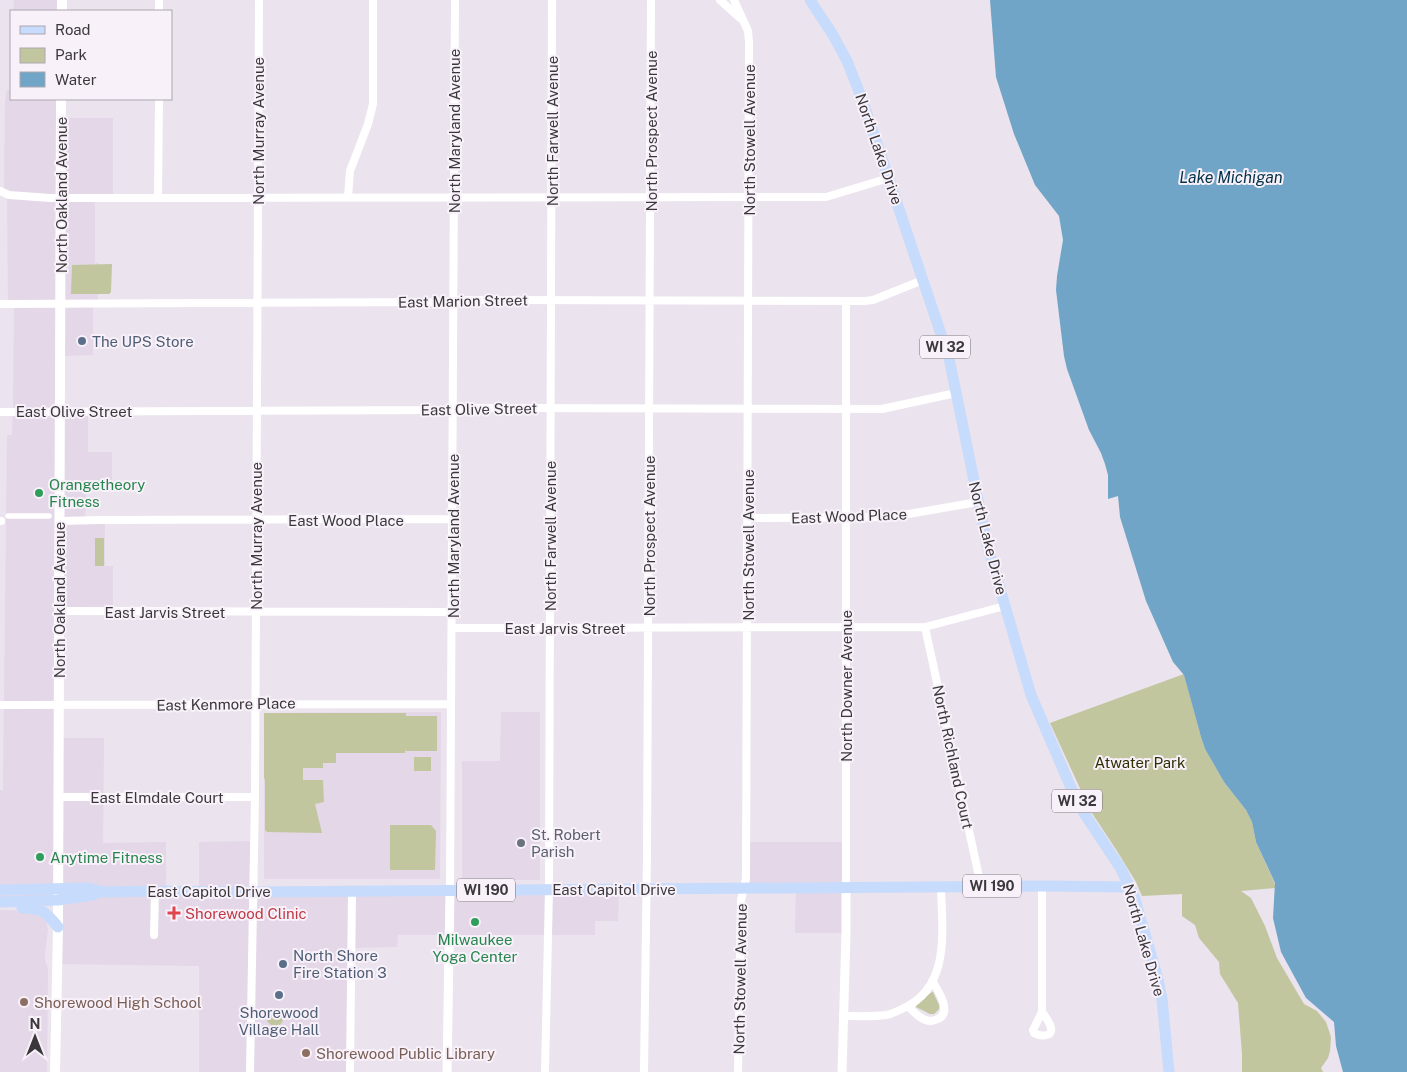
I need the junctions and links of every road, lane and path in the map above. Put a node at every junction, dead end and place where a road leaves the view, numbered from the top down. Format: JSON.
{"nodes":[{"id":1,"x":259,"y":0,"type":"edge"},
{"id":2,"x":373,"y":0,"type":"edge"},
{"id":3,"x":455,"y":0,"type":"edge"},
{"id":4,"x":552,"y":0,"type":"edge"},
{"id":5,"x":651,"y":0,"type":"edge"},
{"id":6,"x":720,"y":0,"type":"edge"},
{"id":7,"x":734,"y":0,"type":"edge"},
{"id":8,"x":810,"y":0,"type":"edge"},
{"id":9,"x":741,"y":19,"type":"junction"},
{"id":10,"x":61,"y":100,"type":"edge"},
{"id":11,"x":159,"y":100,"type":"edge"},
{"id":12,"x":889,"y":178,"type":"junction"},
{"id":13,"x":0,"y":191,"type":"edge"},
{"id":14,"x":749,"y":196,"type":"junction"},
{"id":15,"x":348,"y":197,"type":"junction"},
{"id":16,"x":651,"y":197,"type":"junction"},
{"id":17,"x":60,"y":198,"type":"junction"},
{"id":18,"x":158,"y":198,"type":"junction"},
{"id":19,"x":258,"y":198,"type":"junction"},
{"id":20,"x":454,"y":198,"type":"junction"},
{"id":21,"x":552,"y":198,"type":"junction"},
{"id":22,"x":923,"y":280,"type":"junction"},
{"id":23,"x":551,"y":300,"type":"junction"},
{"id":24,"x":650,"y":300,"type":"junction"},
{"id":25,"x":749,"y":300,"type":"junction"},
{"id":26,"x":846,"y":300,"type":"junction"},
{"id":27,"x":453,"y":301,"type":"junction"},
{"id":28,"x":257,"y":302,"type":"junction"},
{"id":29,"x":0,"y":304,"type":"edge"},
{"id":30,"x":60,"y":304,"type":"junction"},
{"id":31,"x":956,"y":393,"type":"junction"},
{"id":32,"x":550,"y":408,"type":"junction"},
{"id":33,"x":846,"y":408,"type":"junction"},
{"id":34,"x":453,"y":409,"type":"junction"},
{"id":35,"x":650,"y":409,"type":"junction"},
{"id":36,"x":748,"y":409,"type":"junction"},
{"id":37,"x":256,"y":411,"type":"junction"},
{"id":38,"x":0,"y":412,"type":"edge"},
{"id":39,"x":60,"y":412,"type":"junction"},
{"id":40,"x":978,"y":502,"type":"junction"},
{"id":41,"x":8,"y":516,"type":"dead end"},
{"id":42,"x":49,"y":516,"type":"dead end"},
{"id":43,"x":748,"y":518,"type":"junction"},
{"id":44,"x":846,"y":518,"type":"junction"},
{"id":45,"x":452,"y":519,"type":"junction"},
{"id":46,"x":256,"y":520,"type":"junction"},
{"id":47,"x":59,"y":522,"type":"junction"},
{"id":48,"x":1005,"y":606,"type":"junction"},
{"id":49,"x":59,"y":611,"type":"junction"},
{"id":50,"x":256,"y":612,"type":"junction"},
{"id":51,"x":452,"y":612,"type":"junction"},
{"id":52,"x":452,"y":628,"type":"junction"},
{"id":53,"x":648,"y":628,"type":"junction"},
{"id":54,"x":747,"y":628,"type":"junction"},
{"id":55,"x":846,"y":628,"type":"junction"},
{"id":56,"x":925,"y":628,"type":"junction"},
{"id":57,"x":550,"y":629,"type":"junction"},
{"id":58,"x":256,"y":704,"type":"junction"},
{"id":59,"x":451,"y":704,"type":"junction"},
{"id":60,"x":0,"y":706,"type":"edge"},
{"id":61,"x":59,"y":706,"type":"junction"},
{"id":62,"x":58,"y":797,"type":"junction"},
{"id":63,"x":255,"y":797,"type":"junction"},
{"id":64,"x":981,"y":886,"type":"junction"},
{"id":65,"x":1042,"y":886,"type":"junction"},
{"id":66,"x":941,"y":887,"type":"junction"},
{"id":67,"x":1130,"y":887,"type":"junction"},
{"id":68,"x":743,"y":888,"type":"junction"},
{"id":69,"x":846,"y":888,"type":"junction"},
{"id":70,"x":647,"y":889,"type":"junction"},
{"id":71,"x":0,"y":890,"type":"edge"},
{"id":72,"x":450,"y":890,"type":"junction"},
{"id":73,"x":549,"y":890,"type":"junction"},
{"id":74,"x":154,"y":891,"type":"junction"},
{"id":75,"x":352,"y":891,"type":"junction"},
{"id":76,"x":254,"y":892,"type":"junction"},
{"id":77,"x":58,"y":894,"type":"junction"},
{"id":78,"x":0,"y":902,"type":"edge"},
{"id":79,"x":0,"y":908,"type":"edge"},
{"id":80,"x":58,"y":927,"type":"junction"},
{"id":81,"x":154,"y":935,"type":"dead end"},
{"id":82,"x":933,"y":982,"type":"junction"},
{"id":83,"x":908,"y":1006,"type":"junction"},
{"id":84,"x":1042,"y":1012,"type":"dead end"},
{"id":85,"x":843,"y":1016,"type":"junction"},
{"id":86,"x":55,"y":1072,"type":"edge"},
{"id":87,"x":250,"y":1072,"type":"edge"},
{"id":88,"x":350,"y":1072,"type":"edge"},
{"id":89,"x":447,"y":1072,"type":"edge"},
{"id":90,"x":545,"y":1072,"type":"edge"},
{"id":91,"x":644,"y":1072,"type":"edge"},
{"id":92,"x":738,"y":1072,"type":"edge"},
{"id":93,"x":842,"y":1072,"type":"edge"},
{"id":94,"x":1169,"y":1072,"type":"edge"}],
"edges":[{"from":1,"to":19,"type":"street","name":"North Murray Avenue"},
{"from":2,"to":15,"type":"street"},
{"from":3,"to":20,"type":"street","name":"North Maryland Avenue"},
{"from":4,"to":21,"type":"street","name":"North Farwell Avenue"},
{"from":5,"to":16,"type":"street","name":"North Prospect Avenue"},
{"from":6,"to":9,"type":"street","name":"North Stowell Avenue"},
{"from":7,"to":9,"type":"street","name":"North Stowell Avenue"},
{"from":8,"to":12,"type":"main road","name":"North Lake Drive","number":"WI 32"},
{"from":9,"to":14,"type":"street","name":"North Stowell Avenue"},
{"from":10,"to":17,"type":"main road","name":"North Oakland Avenue"},
{"from":11,"to":18,"type":"street"},
{"from":12,"to":14,"type":"street"},
{"from":12,"to":22,"type":"main road","name":"North Lake Drive","number":"WI 32"},
{"from":13,"to":17,"type":"street"},
{"from":14,"to":16,"type":"street"},
{"from":14,"to":25,"type":"street","name":"North Stowell Avenue"},
{"from":15,"to":19,"type":"street"},
{"from":15,"to":20,"type":"street"},
{"from":16,"to":21,"type":"street"},
{"from":16,"to":24,"type":"street","name":"North Prospect Avenue"},
{"from":17,"to":18,"type":"street"},
{"from":17,"to":30,"type":"main road","name":"North Oakland Avenue"},
{"from":18,"to":19,"type":"street"},
{"from":19,"to":28,"type":"street","name":"North Murray Avenue"},
{"from":20,"to":21,"type":"street"},
{"from":20,"to":27,"type":"street","name":"North Maryland Avenue"},
{"from":21,"to":23,"type":"street","name":"North Farwell Avenue"},
{"from":22,"to":26,"type":"street","name":"East Marion Street"},
{"from":22,"to":31,"type":"main road","name":"North Lake Drive","number":"WI 32"},
{"from":23,"to":24,"type":"street","name":"East Marion Street"},
{"from":23,"to":27,"type":"street","name":"East Marion Street"},
{"from":23,"to":32,"type":"street","name":"North Farwell Avenue"},
{"from":24,"to":25,"type":"street","name":"East Marion Street"},
{"from":24,"to":35,"type":"street","name":"North Prospect Avenue"},
{"from":25,"to":26,"type":"street","name":"East Marion Street"},
{"from":25,"to":36,"type":"street","name":"North Stowell Avenue"},
{"from":26,"to":33,"type":"street","name":"North Downer Avenue"},
{"from":27,"to":28,"type":"street","name":"East Marion Street"},
{"from":27,"to":34,"type":"street","name":"North Maryland Avenue"},
{"from":28,"to":30,"type":"street","name":"East Marion Street"},
{"from":28,"to":37,"type":"street","name":"North Murray Avenue"},
{"from":29,"to":30,"type":"street","name":"East Marion Street"},
{"from":30,"to":39,"type":"main road","name":"North Oakland Avenue"},
{"from":31,"to":33,"type":"street","name":"East Olive Street"},
{"from":31,"to":40,"type":"main road","name":"North Lake Drive","number":"WI 32"},
{"from":32,"to":34,"type":"street","name":"East Olive Street"},
{"from":32,"to":35,"type":"street","name":"East Olive Street"},
{"from":32,"to":57,"type":"street","name":"North Farwell Avenue"},
{"from":33,"to":36,"type":"street","name":"East Olive Street"},
{"from":33,"to":44,"type":"street","name":"North Downer Avenue"},
{"from":34,"to":37,"type":"street","name":"East Olive Street"},
{"from":34,"to":45,"type":"street","name":"North Maryland Avenue"},
{"from":35,"to":36,"type":"street","name":"East Olive Street"},
{"from":35,"to":53,"type":"street","name":"North Prospect Avenue"},
{"from":36,"to":43,"type":"street","name":"North Stowell Avenue"},
{"from":37,"to":39,"type":"street","name":"East Olive Street"},
{"from":37,"to":46,"type":"street","name":"North Murray Avenue"},
{"from":38,"to":39,"type":"street","name":"East Olive Street"},
{"from":39,"to":47,"type":"main road","name":"North Oakland Avenue"},
{"from":40,"to":44,"type":"street","name":"East Wood Place"},
{"from":40,"to":48,"type":"main road","name":"North Lake Drive","number":"WI 32"},
{"from":41,"to":42,"type":"street"},
{"from":43,"to":44,"type":"street","name":"East Wood Place"},
{"from":43,"to":54,"type":"street","name":"North Stowell Avenue"},
{"from":44,"to":55,"type":"street","name":"North Downer Avenue"},
{"from":45,"to":46,"type":"street","name":"East Wood Place"},
{"from":45,"to":51,"type":"street","name":"North Maryland Avenue"},
{"from":46,"to":47,"type":"street","name":"East Wood Place"},
{"from":46,"to":50,"type":"street","name":"North Murray Avenue"},
{"from":47,"to":49,"type":"main road","name":"North Oakland Avenue"},
{"from":48,"to":56,"type":"street","name":"East Jarvis Street"},
{"from":48,"to":67,"type":"main road","name":"North Lake Drive","number":"WI 32"},
{"from":49,"to":50,"type":"street","name":"East Jarvis Street"},
{"from":49,"to":61,"type":"main road","name":"North Oakland Avenue"},
{"from":50,"to":51,"type":"street","name":"East Jarvis Street"},
{"from":50,"to":58,"type":"street","name":"North Murray Avenue"},
{"from":51,"to":52,"type":"street","name":"North Maryland Avenue"},
{"from":52,"to":57,"type":"street","name":"East Jarvis Street"},
{"from":52,"to":59,"type":"street","name":"North Maryland Avenue"},
{"from":53,"to":54,"type":"street","name":"East Jarvis Street"},
{"from":53,"to":57,"type":"street","name":"East Jarvis Street"},
{"from":53,"to":70,"type":"street","name":"North Prospect Avenue"},
{"from":54,"to":55,"type":"street","name":"East Jarvis Street"},
{"from":54,"to":68,"type":"street","name":"North Stowell Avenue"},
{"from":55,"to":56,"type":"street","name":"East Jarvis Street"},
{"from":55,"to":69,"type":"street","name":"North Downer Avenue"},
{"from":56,"to":64,"type":"street","name":"North Richland Court"},
{"from":57,"to":73,"type":"street","name":"North Farwell Avenue"},
{"from":58,"to":59,"type":"street","name":"East Kenmore Place"},
{"from":58,"to":61,"type":"street","name":"East Kenmore Place"},
{"from":58,"to":63,"type":"street","name":"North Murray Avenue"},
{"from":59,"to":72,"type":"street","name":"North Maryland Avenue"},
{"from":60,"to":61,"type":"street","name":"East Kenmore Place"},
{"from":61,"to":62,"type":"main road","name":"North Oakland Avenue"},
{"from":62,"to":63,"type":"street","name":"East Elmdale Court"},
{"from":62,"to":77,"type":"main road","name":"North Oakland Avenue"},
{"from":63,"to":76,"type":"street","name":"North Murray Avenue"},
{"from":64,"to":65,"type":"main road","name":"East Capitol Drive","number":"WI 190"},
{"from":64,"to":66,"type":"main road","name":"East Capitol Drive","number":"WI 190"},
{"from":65,"to":67,"type":"main road","name":"East Capitol Drive","number":"WI 190"},
{"from":65,"to":84,"type":"street"},
{"from":66,"to":69,"type":"main road","name":"East Capitol Drive","number":"WI 190"},
{"from":66,"to":82,"type":"street"},
{"from":67,"to":94,"type":"main road","name":"North Lake Drive","number":"WI 32"},
{"from":68,"to":69,"type":"main road","name":"East Capitol Drive","number":"WI 190"},
{"from":68,"to":70,"type":"main road","name":"East Capitol Drive","number":"WI 190"},
{"from":68,"to":92,"type":"street","name":"North Stowell Avenue"},
{"from":69,"to":85,"type":"street","name":"North Downer Avenue"},
{"from":70,"to":73,"type":"main road","name":"East Capitol Drive","number":"WI 190"},
{"from":70,"to":91,"type":"street","name":"North Prospect Avenue"},
{"from":71,"to":77,"type":"main road","name":"East Capitol Drive","number":"WI 190"},
{"from":72,"to":73,"type":"main road","name":"East Capitol Drive","number":"WI 190"},
{"from":72,"to":75,"type":"main road","name":"East Capitol Drive","number":"WI 190"},
{"from":72,"to":89,"type":"street","name":"North Maryland Avenue"},
{"from":73,"to":90,"type":"street","name":"North Farwell Avenue"},
{"from":74,"to":76,"type":"main road","name":"East Capitol Drive","number":"WI 190"},
{"from":74,"to":77,"type":"main road","name":"East Capitol Drive","number":"WI 190"},
{"from":74,"to":81,"type":"street"},
{"from":75,"to":76,"type":"main road","name":"East Capitol Drive","number":"WI 190"},
{"from":75,"to":88,"type":"street"},
{"from":76,"to":87,"type":"street","name":"North Murray Avenue"},
{"from":77,"to":78,"type":"main road","name":"East Capitol Drive","number":"WI 190"},
{"from":77,"to":80,"type":"main road","name":"North Oakland Avenue"},
{"from":79,"to":80,"type":"main road"},
{"from":80,"to":86,"type":"main road","name":"North Oakland Avenue"},
{"from":82,"to":83,"type":"street"},
{"from":82,"to":83,"type":"street"},
{"from":83,"to":85,"type":"street"},
{"from":85,"to":93,"type":"street","name":"North Downer Avenue"}]}
